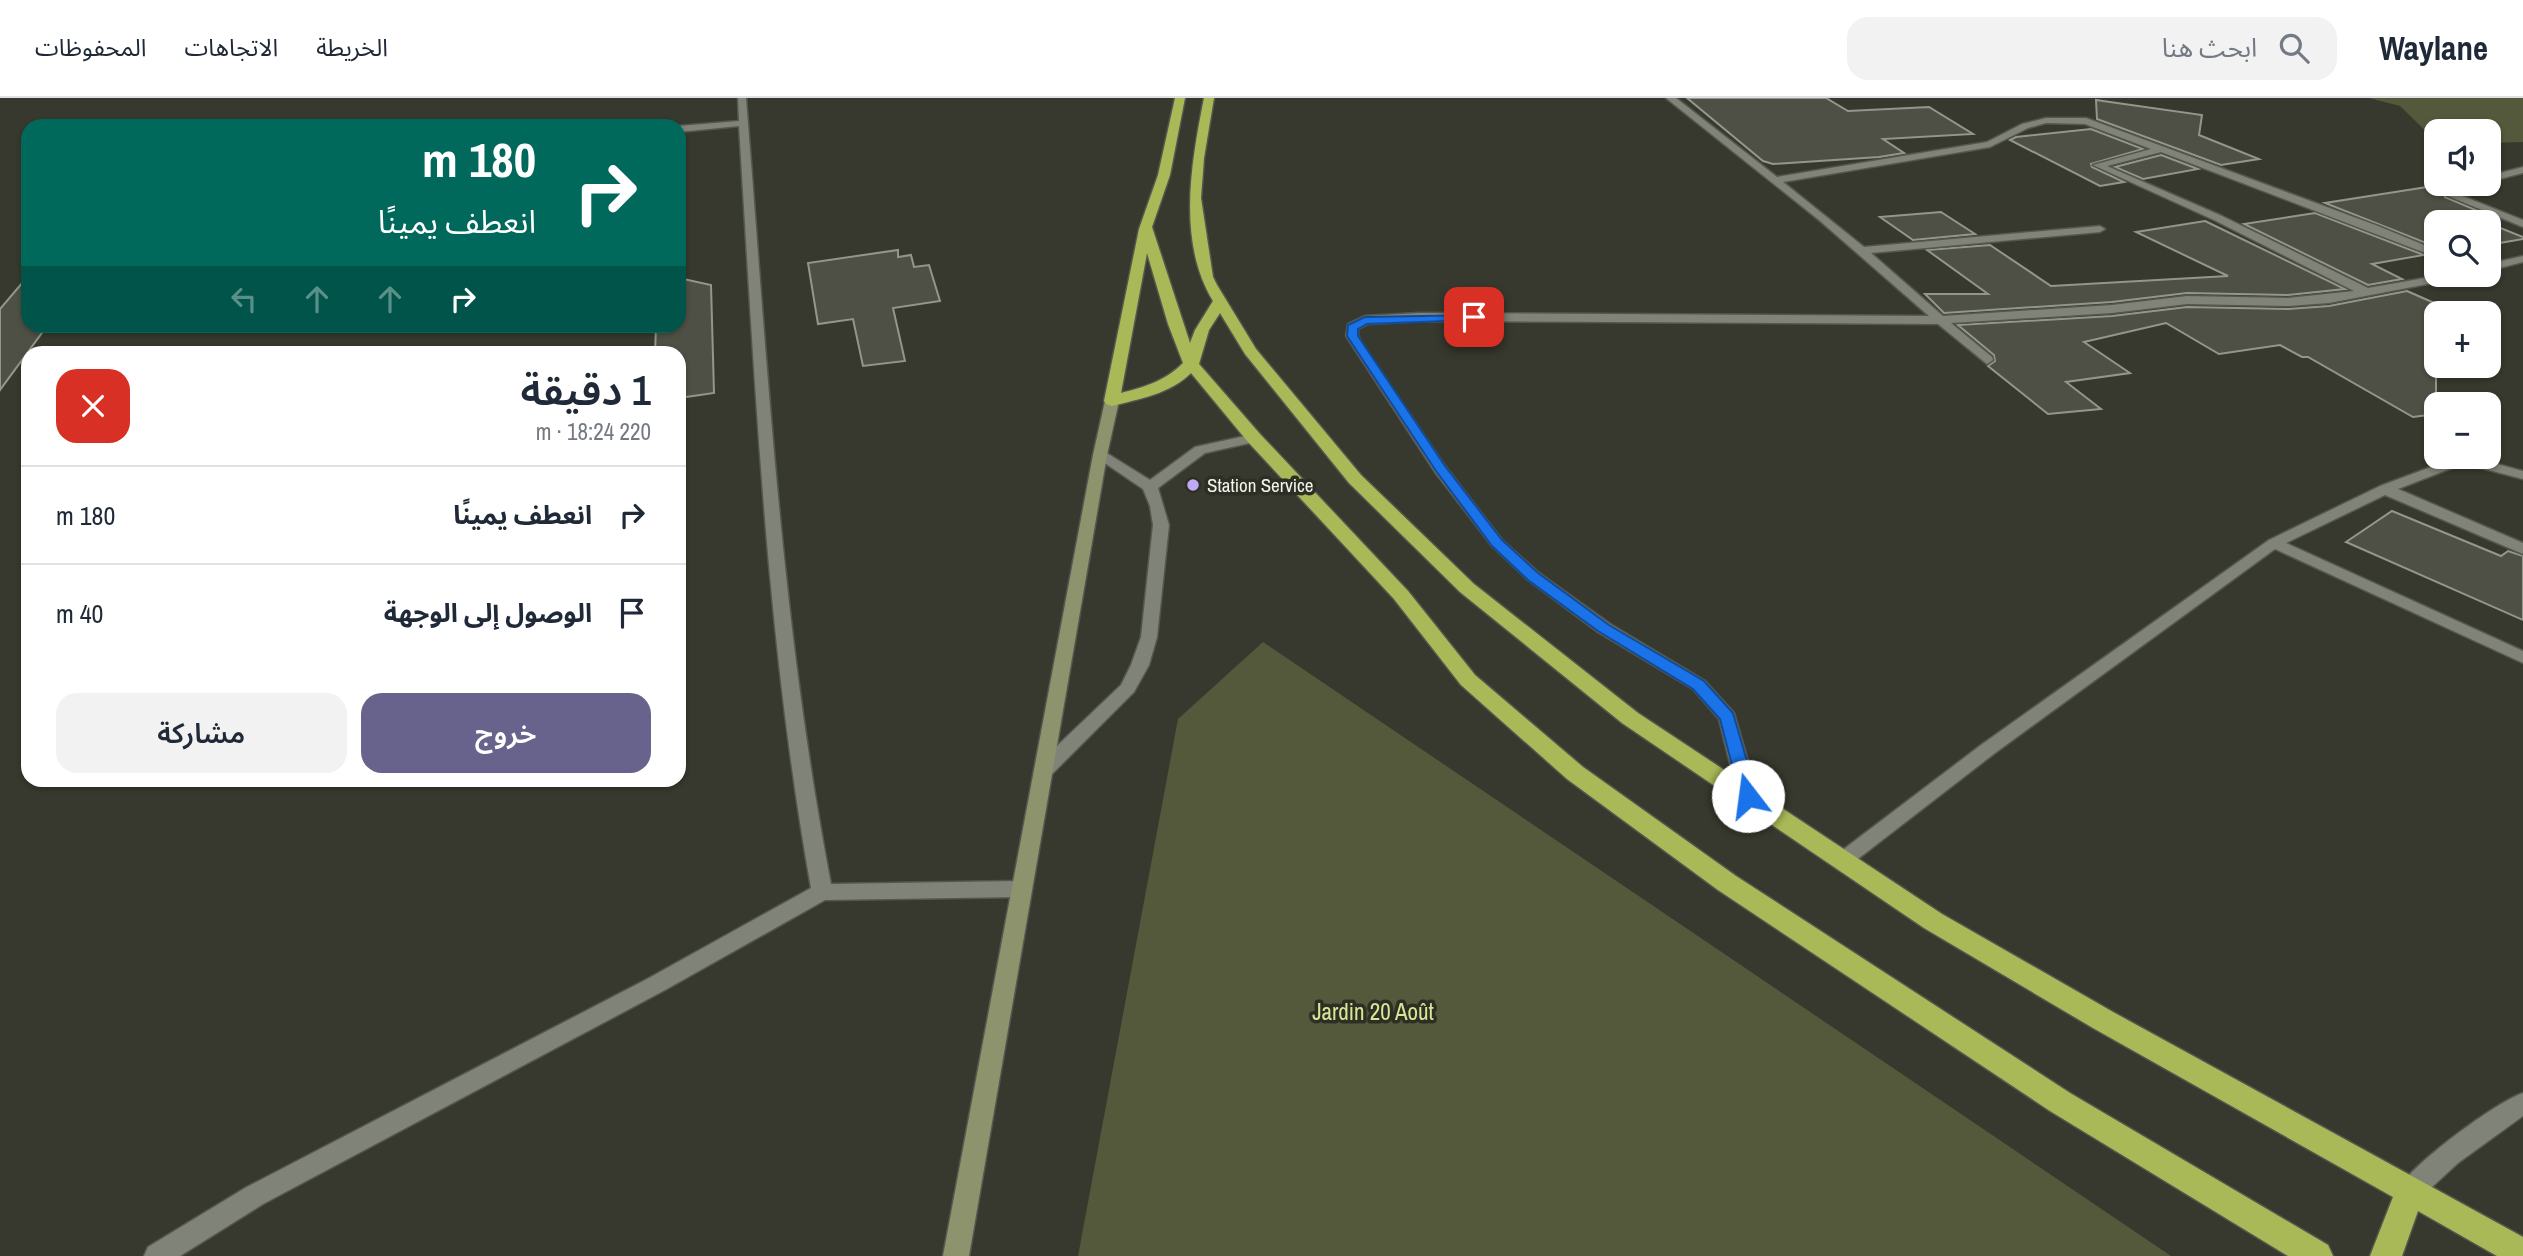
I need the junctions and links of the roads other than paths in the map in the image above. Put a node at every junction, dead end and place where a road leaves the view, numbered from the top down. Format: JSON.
{"nodes":[{"id":1,"x":742,"y":98,"type":"edge"},
{"id":2,"x":1180,"y":98,"type":"edge"},
{"id":3,"x":1209,"y":98,"type":"edge"},
{"id":4,"x":1670,"y":98,"type":"edge"},
{"id":5,"x":743,"y":123,"type":"junction"},
{"id":6,"x":686,"y":128,"type":"edge"},
{"id":7,"x":2161,"y":149,"type":"junction"},
{"id":8,"x":2523,"y":170,"type":"edge"},
{"id":9,"x":2501,"y":176,"type":"edge"},
{"id":10,"x":1776,"y":180,"type":"junction"},
{"id":11,"x":2453,"y":196,"type":"edge"},
{"id":12,"x":2523,"y":224,"type":"edge"},
{"id":13,"x":1146,"y":227,"type":"junction"},
{"id":14,"x":2100,"y":229,"type":"dead end"},
{"id":15,"x":2424,"y":249,"type":"edge"},
{"id":16,"x":1861,"y":251,"type":"junction"},
{"id":17,"x":2523,"y":259,"type":"edge"},
{"id":18,"x":2501,"y":265,"type":"edge"},
{"id":19,"x":2424,"y":281,"type":"edge"},
{"id":20,"x":2366,"y":292,"type":"junction"},
{"id":21,"x":1220,"y":300,"type":"junction"},
{"id":22,"x":1938,"y":320,"type":"junction"},
{"id":23,"x":1987,"y":360,"type":"dead end"},
{"id":24,"x":1191,"y":364,"type":"junction"},
{"id":25,"x":1112,"y":401,"type":"junction"},
{"id":26,"x":1254,"y":438,"type":"junction"},
{"id":27,"x":1100,"y":456,"type":"junction"},
{"id":28,"x":2523,"y":475,"type":"edge"},
{"id":29,"x":1150,"y":487,"type":"junction"},
{"id":30,"x":2385,"y":489,"type":"junction"},
{"id":31,"x":2274,"y":543,"type":"junction"},
{"id":32,"x":2523,"y":549,"type":"edge"},
{"id":33,"x":2523,"y":658,"type":"edge"},
{"id":34,"x":1045,"y":769,"type":"junction"},
{"id":35,"x":1748,"y":796,"type":"junction"},
{"id":36,"x":1843,"y":860,"type":"junction"},
{"id":37,"x":1022,"y":889,"type":"junction"},
{"id":38,"x":822,"y":892,"type":"junction"},
{"id":39,"x":2523,"y":1104,"type":"edge"},
{"id":40,"x":2410,"y":1191,"type":"junction"},
{"id":41,"x":2523,"y":1254,"type":"edge"},
{"id":42,"x":157,"y":1256,"type":"edge"},
{"id":43,"x":956,"y":1256,"type":"edge"},
{"id":44,"x":2316,"y":1256,"type":"edge"},
{"id":45,"x":2386,"y":1256,"type":"edge"}],
"edges":[{"from":1,"to":5,"type":"street"},
{"from":2,"to":13,"type":"highway"},
{"from":3,"to":21,"type":"highway"},
{"from":4,"to":10,"type":"street"},
{"from":5,"to":6,"type":"street"},
{"from":5,"to":38,"type":"street"},
{"from":7,"to":10,"type":"street"},
{"from":7,"to":15,"type":"street"},
{"from":7,"to":20,"type":"street"},
{"from":8,"to":9,"type":"street"},
{"from":10,"to":16,"type":"street"},
{"from":11,"to":12,"type":"street"},
{"from":13,"to":24,"type":"highway"},
{"from":13,"to":25,"type":"highway"},
{"from":14,"to":16,"type":"street"},
{"from":16,"to":22,"type":"street"},
{"from":17,"to":18,"type":"street"},
{"from":19,"to":20,"type":"street"},
{"from":20,"to":22,"type":"street"},
{"from":21,"to":24,"type":"highway"},
{"from":21,"to":35,"type":"highway"},
{"from":22,"to":23,"type":"street"},
{"from":22,"to":35,"type":"street"},
{"from":24,"to":25,"type":"highway"},
{"from":24,"to":26,"type":"highway"},
{"from":25,"to":27,"type":"main road"},
{"from":26,"to":29,"type":"street"},
{"from":26,"to":44,"type":"highway"},
{"from":27,"to":29,"type":"street"},
{"from":27,"to":34,"type":"main road"},
{"from":28,"to":30,"type":"street"},
{"from":29,"to":34,"type":"street"},
{"from":30,"to":31,"type":"street"},
{"from":30,"to":32,"type":"street"},
{"from":31,"to":33,"type":"street"},
{"from":31,"to":36,"type":"street"},
{"from":34,"to":37,"type":"main road"},
{"from":35,"to":36,"type":"highway"},
{"from":36,"to":40,"type":"highway"},
{"from":37,"to":38,"type":"street"},
{"from":37,"to":43,"type":"main road"},
{"from":38,"to":42,"type":"street"},
{"from":39,"to":40,"type":"street"},
{"from":40,"to":41,"type":"highway"},
{"from":40,"to":45,"type":"highway"}]}
